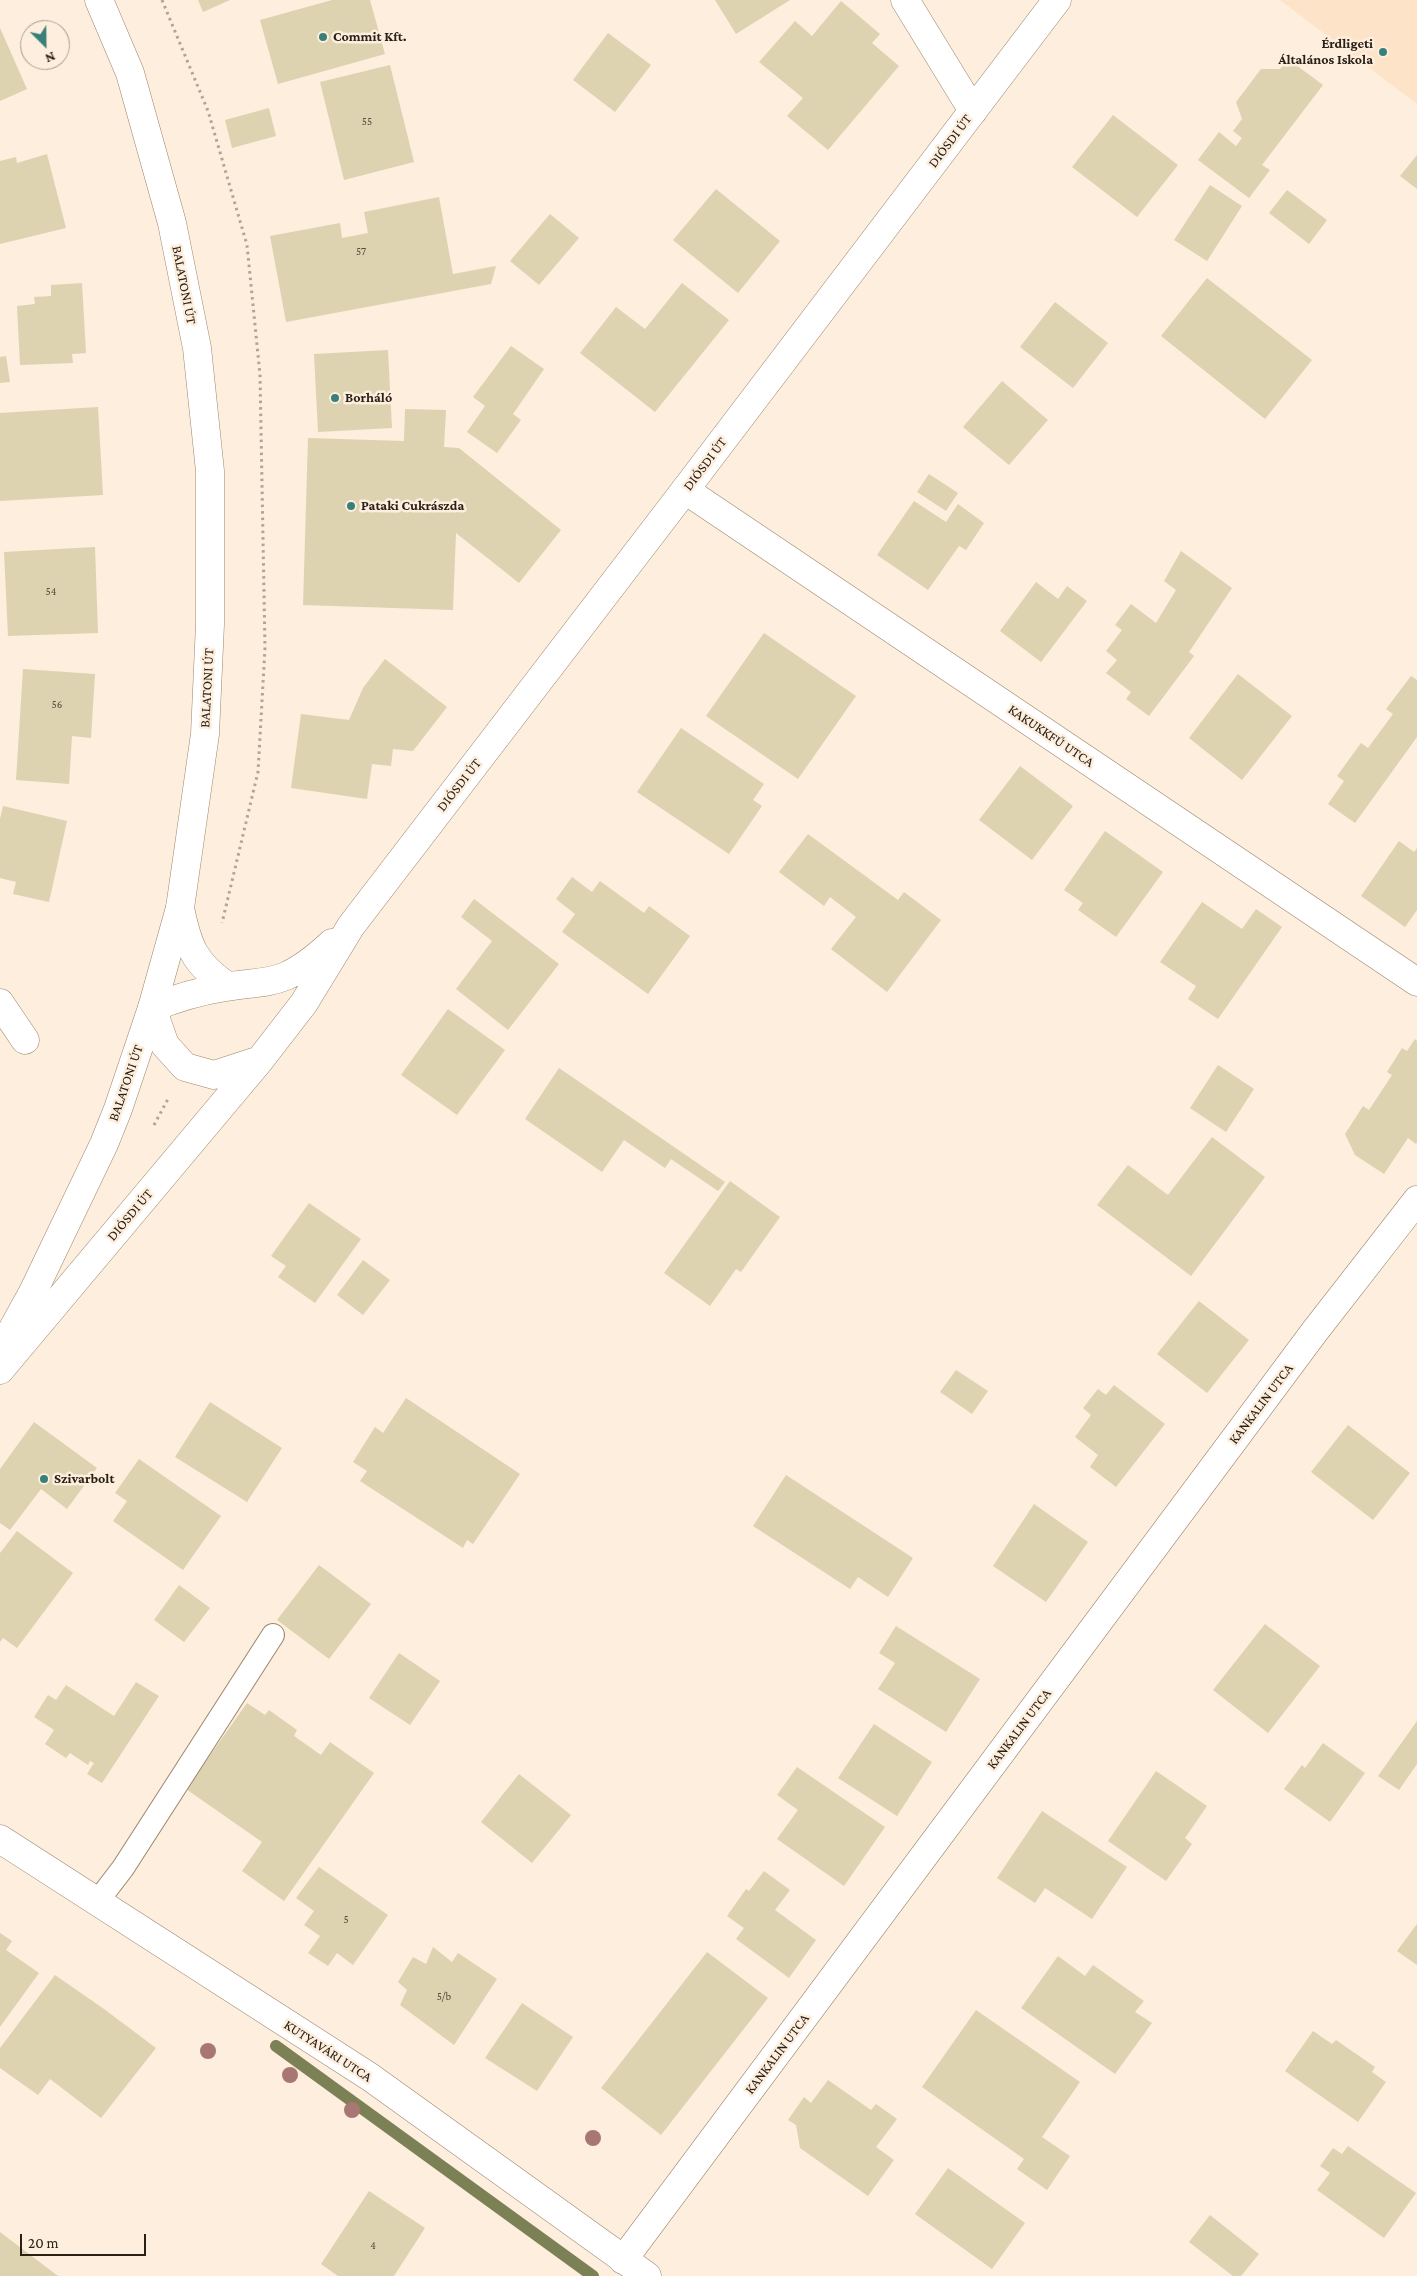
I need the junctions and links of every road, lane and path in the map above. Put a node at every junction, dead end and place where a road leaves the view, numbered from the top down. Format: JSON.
{"nodes":[{"id":1,"x":99,"y":0,"type":"edge"},
{"id":2,"x":905,"y":0,"type":"edge"},
{"id":3,"x":1057,"y":0,"type":"edge"},
{"id":4,"x":973,"y":111,"type":"junction"},
{"id":5,"x":685,"y":490,"type":"junction"},
{"id":6,"x":180,"y":908,"type":"junction"},
{"id":7,"x":351,"y":926,"type":"junction"},
{"id":8,"x":1417,"y":982,"type":"edge"},
{"id":9,"x":228,"y":986,"type":"junction"},
{"id":10,"x":0,"y":1004,"type":"edge"},
{"id":11,"x":152,"y":1008,"type":"junction"},
{"id":12,"x":25,"y":1040,"type":"dead end"},
{"id":13,"x":260,"y":1060,"type":"junction"},
{"id":14,"x":118,"y":1109,"type":"junction"},
{"id":15,"x":185,"y":1149,"type":"junction"},
{"id":16,"x":1417,"y":1200,"type":"edge"},
{"id":17,"x":0,"y":1352,"type":"edge"},
{"id":18,"x":0,"y":1370,"type":"edge"},
{"id":19,"x":273,"y":1635,"type":"dead end"},
{"id":20,"x":0,"y":1839,"type":"edge"},
{"id":21,"x":98,"y":1902,"type":"junction"},
{"id":22,"x":624,"y":2260,"type":"junction"},
{"id":23,"x":647,"y":2276,"type":"edge"}],
"edges":[{"from":1,"to":6,"type":"main road","name":"BALATONI ÚT"},
{"from":2,"to":4,"type":"main road"},
{"from":3,"to":4,"type":"main road","name":"DIÓSDI ÚT"},
{"from":4,"to":5,"type":"main road","name":"DIÓSDI ÚT"},
{"from":5,"to":7,"type":"main road","name":"DIÓSDI ÚT"},
{"from":5,"to":8,"type":"main road","name":"KAKUKKFŰ UTCA"},
{"from":6,"to":9,"type":"main road"},
{"from":6,"to":11,"type":"main road","name":"BALATONI ÚT"},
{"from":7,"to":9,"type":"main road","name":"DIÓSDI ÚT"},
{"from":7,"to":13,"type":"main road","name":"DIÓSDI ÚT"},
{"from":9,"to":11,"type":"main road","name":"DIÓSDI ÚT"},
{"from":10,"to":12,"type":"main road"},
{"from":11,"to":13,"type":"main road"},
{"from":11,"to":14,"type":"main road","name":"BALATONI ÚT"},
{"from":13,"to":15,"type":"main road","name":"DIÓSDI ÚT"},
{"from":14,"to":15,"type":"path"},
{"from":14,"to":17,"type":"main road","name":"BALATONI ÚT"},
{"from":15,"to":18,"type":"main road","name":"DIÓSDI ÚT"},
{"from":16,"to":22,"type":"main road","name":"KANKALIN UTCA"},
{"from":19,"to":21,"type":"lane"},
{"from":20,"to":21,"type":"main road","name":"KUTYAVÁRI UTCA"},
{"from":21,"to":22,"type":"main road","name":"KUTYAVÁRI UTCA"},
{"from":22,"to":23,"type":"main road","name":"KUTYAVÁRI UTCA"}]}
